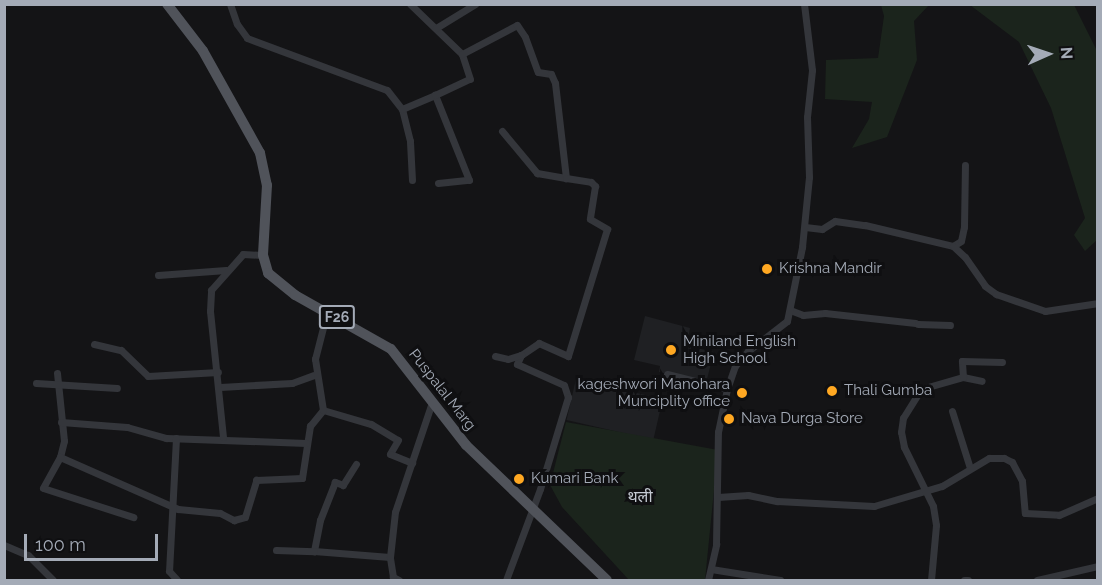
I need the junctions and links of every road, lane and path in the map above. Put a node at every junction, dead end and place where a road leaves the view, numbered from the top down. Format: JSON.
{"nodes":[{"id":1,"x":167,"y":4,"type":"edge"},
{"id":2,"x":230,"y":4,"type":"edge"},
{"id":3,"x":410,"y":4,"type":"edge"},
{"id":4,"x":475,"y":4,"type":"edge"},
{"id":5,"x":804,"y":4,"type":"edge"},
{"id":6,"x":436,"y":28,"type":"junction"},
{"id":7,"x":462,"y":54,"type":"junction"},
{"id":8,"x":435,"y":95,"type":"junction"},
{"id":9,"x":402,"y":109,"type":"junction"},
{"id":10,"x":502,"y":131,"type":"dead end"},
{"id":11,"x":965,"y":165,"type":"dead end"},
{"id":12,"x":566,"y":178,"type":"junction"},
{"id":13,"x":412,"y":180,"type":"dead end"},
{"id":14,"x":438,"y":183,"type":"dead end"},
{"id":15,"x":805,"y":227,"type":"junction"},
{"id":16,"x":953,"y":246,"type":"junction"},
{"id":17,"x":263,"y":255,"type":"junction"},
{"id":18,"x":226,"y":270,"type":"junction"},
{"id":19,"x":158,"y":275,"type":"dead end"},
{"id":20,"x":1098,"y":303,"type":"edge"},
{"id":21,"x":790,"y":310,"type":"junction"},
{"id":22,"x":327,"y":312,"type":"junction"},
{"id":23,"x":950,"y":325,"type":"dead end"},
{"id":24,"x":94,"y":344,"type":"dead end"},
{"id":25,"x":521,"y":355,"type":"junction"},
{"id":26,"x":495,"y":356,"type":"dead end"},
{"id":27,"x":1002,"y":362,"type":"dead end"},
{"id":28,"x":218,"y":372,"type":"junction"},
{"id":29,"x":57,"y":373,"type":"dead end"},
{"id":30,"x":667,"y":374,"type":"dead end"},
{"id":31,"x":314,"y":375,"type":"dead end"},
{"id":32,"x":963,"y":377,"type":"junction"},
{"id":33,"x":982,"y":381,"type":"dead end"},
{"id":34,"x":36,"y":382,"type":"dead end"},
{"id":35,"x":57,"y":382,"type":"junction"},
{"id":36,"x":220,"y":387,"type":"junction"},
{"id":37,"x":117,"y":388,"type":"dead end"},
{"id":38,"x":727,"y":388,"type":"junction"},
{"id":39,"x":432,"y":402,"type":"junction"},
{"id":40,"x":323,"y":410,"type":"junction"},
{"id":41,"x":952,"y":411,"type":"dead end"},
{"id":42,"x":61,"y":422,"type":"junction"},
{"id":43,"x":223,"y":437,"type":"junction"},
{"id":44,"x":176,"y":438,"type":"junction"},
{"id":45,"x":306,"y":443,"type":"junction"},
{"id":46,"x":60,"y":457,"type":"junction"},
{"id":47,"x":356,"y":464,"type":"dead end"},
{"id":48,"x":412,"y":464,"type":"junction"},
{"id":49,"x":970,"y":468,"type":"junction"},
{"id":50,"x":926,"y":490,"type":"junction"},
{"id":51,"x":718,"y":497,"type":"junction"},
{"id":52,"x":1098,"y":498,"type":"edge"},
{"id":53,"x":173,"y":506,"type":"junction"},
{"id":54,"x":534,"y":507,"type":"junction"},
{"id":55,"x":133,"y":517,"type":"dead end"},
{"id":56,"x":4,"y":545,"type":"edge"},
{"id":57,"x":276,"y":550,"type":"dead end"},
{"id":58,"x":314,"y":551,"type":"junction"},
{"id":59,"x":390,"y":557,"type":"junction"},
{"id":60,"x":1098,"y":566,"type":"edge"},
{"id":61,"x":711,"y":569,"type":"junction"},
{"id":62,"x":1066,"y":572,"type":"junction"},
{"id":63,"x":395,"y":579,"type":"edge"},
{"id":64,"x":53,"y":580,"type":"edge"},
{"id":65,"x":177,"y":580,"type":"edge"},
{"id":66,"x":506,"y":580,"type":"edge"},
{"id":67,"x":608,"y":580,"type":"edge"},
{"id":68,"x":708,"y":580,"type":"edge"},
{"id":69,"x":780,"y":580,"type":"edge"},
{"id":70,"x":931,"y":580,"type":"edge"},
{"id":71,"x":1037,"y":580,"type":"edge"},
{"id":72,"x":1068,"y":580,"type":"edge"}],
"edges":[{"from":1,"to":17,"type":"main road","name":"Puspalal Marg","number":"F26"},
{"from":2,"to":9,"type":"street"},
{"from":3,"to":6,"type":"street"},
{"from":4,"to":6,"type":"street"},
{"from":5,"to":15,"type":"street"},
{"from":6,"to":7,"type":"street"},
{"from":7,"to":8,"type":"street"},
{"from":7,"to":12,"type":"street"},
{"from":8,"to":9,"type":"street"},
{"from":8,"to":14,"type":"street"},
{"from":9,"to":13,"type":"street"},
{"from":10,"to":12,"type":"street"},
{"from":11,"to":16,"type":"street"},
{"from":12,"to":25,"type":"street"},
{"from":15,"to":16,"type":"street"},
{"from":15,"to":21,"type":"street"},
{"from":16,"to":20,"type":"street"},
{"from":17,"to":18,"type":"street"},
{"from":17,"to":22,"type":"main road","name":"Puspalal Marg","number":"F26"},
{"from":18,"to":19,"type":"street"},
{"from":18,"to":28,"type":"street"},
{"from":21,"to":23,"type":"street"},
{"from":21,"to":38,"type":"street"},
{"from":22,"to":39,"type":"main road","name":"Puspalal Marg","number":"F26"},
{"from":22,"to":40,"type":"street"},
{"from":24,"to":28,"type":"street"},
{"from":25,"to":26,"type":"street"},
{"from":25,"to":54,"type":"street"},
{"from":27,"to":32,"type":"street"},
{"from":28,"to":36,"type":"street"},
{"from":29,"to":35,"type":"street"},
{"from":30,"to":38,"type":"street"},
{"from":31,"to":36,"type":"street"},
{"from":32,"to":33,"type":"street"},
{"from":32,"to":50,"type":"street"},
{"from":34,"to":35,"type":"street"},
{"from":35,"to":37,"type":"street"},
{"from":35,"to":42,"type":"street"},
{"from":36,"to":43,"type":"street"},
{"from":38,"to":51,"type":"street"},
{"from":39,"to":48,"type":"street"},
{"from":39,"to":54,"type":"main road","name":"Puspalal Marg","number":"F26"},
{"from":40,"to":45,"type":"street"},
{"from":40,"to":48,"type":"street"},
{"from":41,"to":49,"type":"street"},
{"from":42,"to":44,"type":"street"},
{"from":42,"to":46,"type":"street"},
{"from":43,"to":44,"type":"street"},
{"from":43,"to":45,"type":"street"},
{"from":44,"to":53,"type":"street"},
{"from":45,"to":53,"type":"street"},
{"from":46,"to":53,"type":"street"},
{"from":46,"to":55,"type":"street"},
{"from":47,"to":58,"type":"street"},
{"from":48,"to":59,"type":"street"},
{"from":49,"to":50,"type":"street"},
{"from":49,"to":52,"type":"street"},
{"from":50,"to":51,"type":"street"},
{"from":50,"to":70,"type":"street"},
{"from":51,"to":61,"type":"street"},
{"from":53,"to":65,"type":"street"},
{"from":54,"to":66,"type":"street"},
{"from":54,"to":67,"type":"main road","name":"Puspalal Marg","number":"F26"},
{"from":56,"to":64,"type":"street"},
{"from":57,"to":58,"type":"street"},
{"from":58,"to":59,"type":"street"},
{"from":59,"to":63,"type":"street"},
{"from":60,"to":62,"type":"street"},
{"from":61,"to":68,"type":"street"},
{"from":61,"to":69,"type":"street"},
{"from":62,"to":71,"type":"street"},
{"from":62,"to":72,"type":"street"}]}
